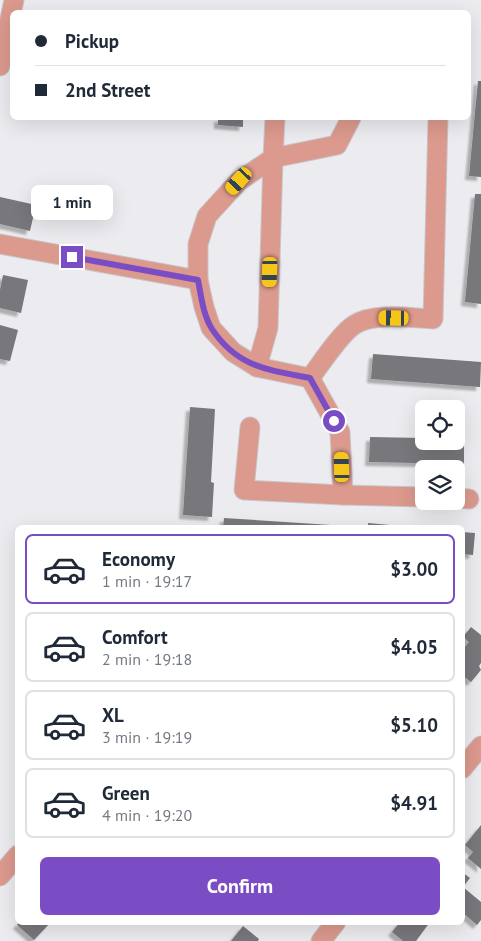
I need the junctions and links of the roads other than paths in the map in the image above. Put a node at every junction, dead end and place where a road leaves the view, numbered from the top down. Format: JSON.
{"nodes":[{"id":1,"x":10,"y":19,"type":"edge"},
{"id":2,"x":0,"y":66,"type":"edge"},
{"id":3,"x":275,"y":120,"type":"edge"},
{"id":4,"x":350,"y":120,"type":"edge"},
{"id":5,"x":438,"y":120,"type":"edge"},
{"id":6,"x":273,"y":158,"type":"junction"},
{"id":7,"x":0,"y":244,"type":"edge"},
{"id":8,"x":198,"y":280,"type":"junction"},
{"id":9,"x":256,"y":367,"type":"junction"},
{"id":10,"x":310,"y":378,"type":"junction"},
{"id":11,"x":250,"y":427,"type":"dead end"},
{"id":12,"x":343,"y":495,"type":"junction"},
{"id":13,"x":415,"y":497,"type":"edge"},
{"id":14,"x":481,"y":746,"type":"edge"},
{"id":15,"x":465,"y":765,"type":"edge"},
{"id":16,"x":15,"y":858,"type":"edge"},
{"id":17,"x":0,"y":876,"type":"edge"},
{"id":18,"x":334,"y":925,"type":"edge"},
{"id":19,"x":321,"y":941,"type":"edge"}],
"edges":[{"from":1,"to":2,"type":"street"},
{"from":3,"to":6,"type":"street"},
{"from":4,"to":6,"type":"street"},
{"from":5,"to":10,"type":"street"},
{"from":6,"to":8,"type":"street"},
{"from":6,"to":9,"type":"street"},
{"from":7,"to":8,"type":"street"},
{"from":8,"to":9,"type":"street"},
{"from":9,"to":10,"type":"street"},
{"from":10,"to":12,"type":"street"},
{"from":11,"to":12,"type":"street"},
{"from":12,"to":13,"type":"street"},
{"from":14,"to":15,"type":"street"},
{"from":16,"to":17,"type":"street"},
{"from":18,"to":19,"type":"street"}]}
